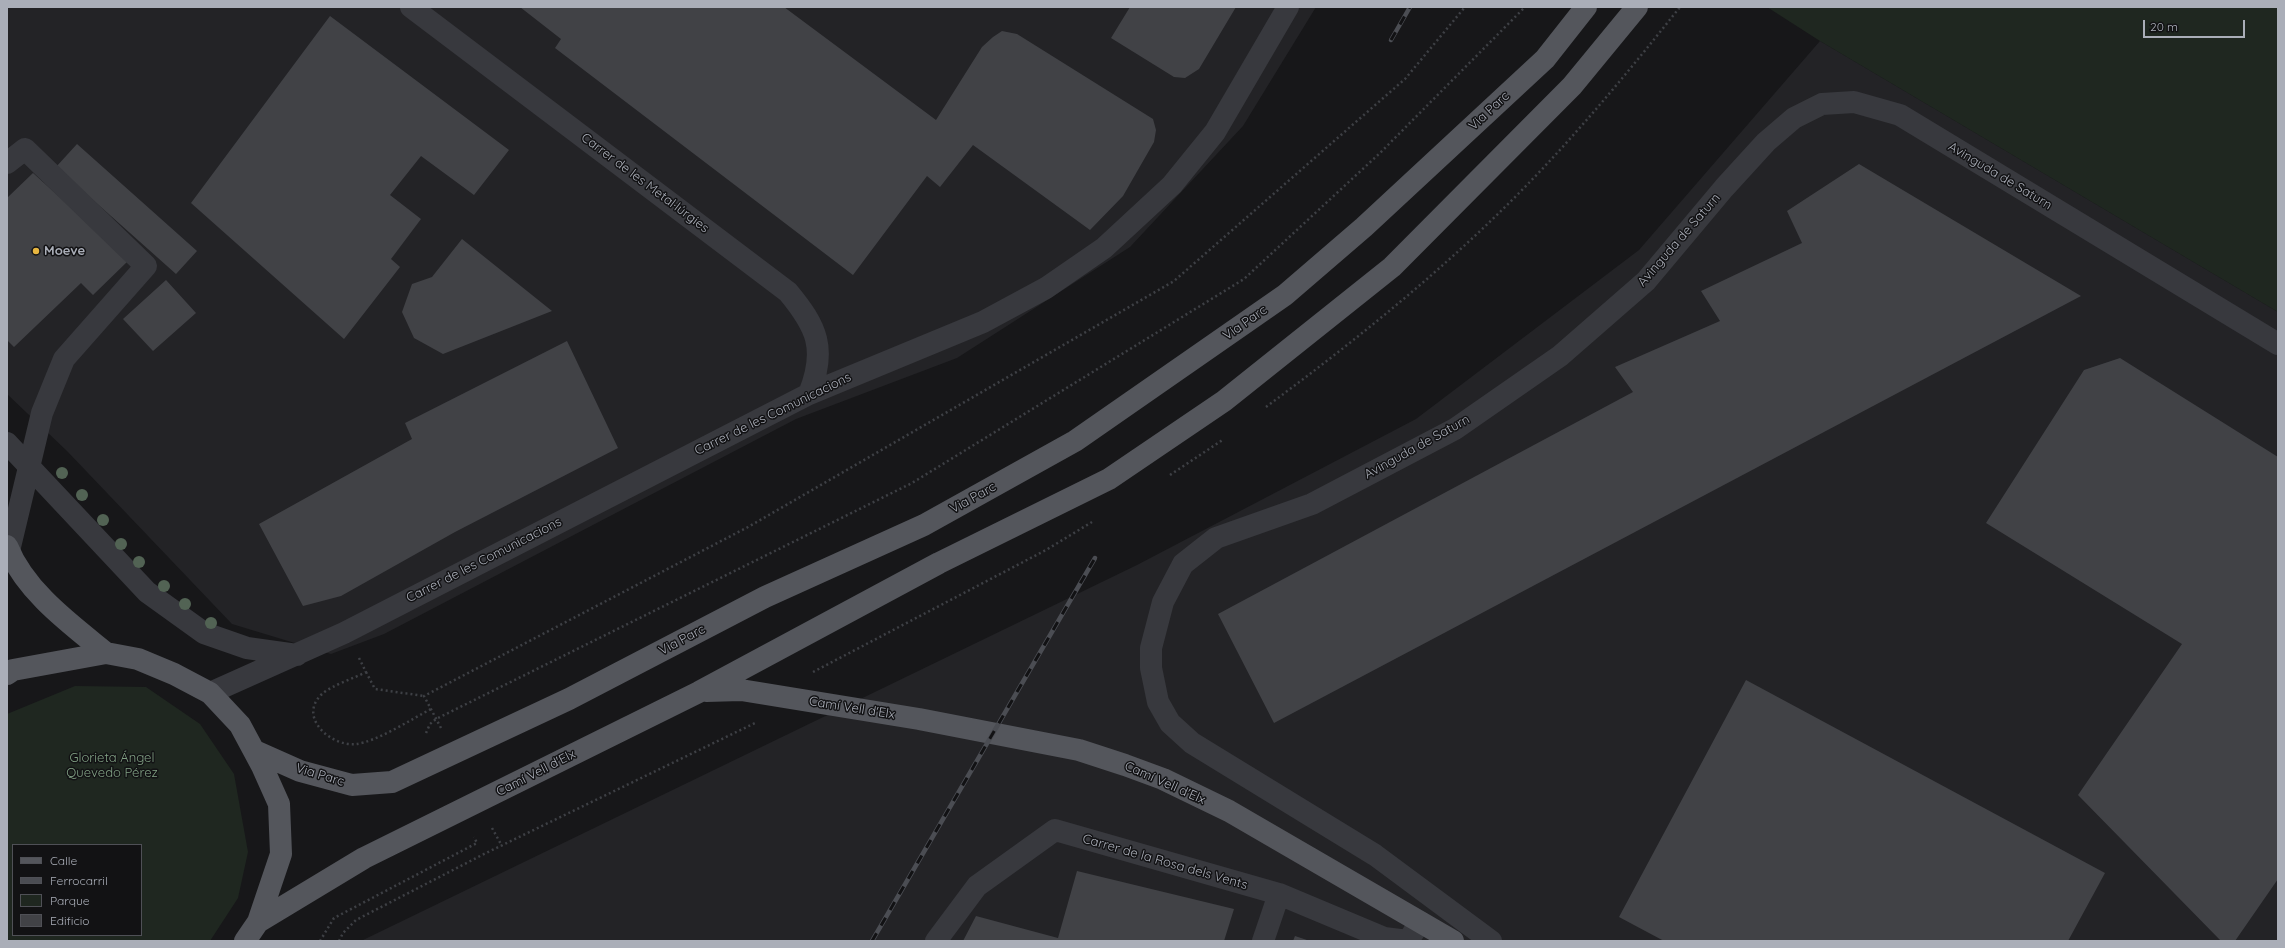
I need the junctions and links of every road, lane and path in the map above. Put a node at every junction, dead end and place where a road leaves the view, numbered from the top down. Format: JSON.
{"nodes":[{"id":1,"x":411,"y":7,"type":"edge"},
{"id":2,"x":1288,"y":7,"type":"edge"},
{"id":3,"x":1465,"y":7,"type":"edge"},
{"id":4,"x":1525,"y":7,"type":"edge"},
{"id":5,"x":1586,"y":7,"type":"edge"},
{"id":6,"x":1637,"y":7,"type":"edge"},
{"id":7,"x":7,"y":162,"type":"edge"},
{"id":8,"x":2278,"y":344,"type":"edge"},
{"id":9,"x":809,"y":394,"type":"junction"},
{"id":10,"x":7,"y":443,"type":"edge"},
{"id":11,"x":29,"y":467,"type":"junction"},
{"id":12,"x":8,"y":548,"type":"edge"},
{"id":13,"x":1046,"y":550,"type":"dead end"},
{"id":14,"x":106,"y":653,"type":"junction"},
{"id":15,"x":356,"y":654,"type":"dead end"},
{"id":16,"x":297,"y":655,"type":"junction"},
{"id":17,"x":366,"y":672,"type":"junction"},
{"id":18,"x":7,"y":674,"type":"edge"},
{"id":19,"x":699,"y":692,"type":"junction"},
{"id":20,"x":210,"y":694,"type":"junction"},
{"id":21,"x":424,"y":696,"type":"junction"},
{"id":22,"x":786,"y":696,"type":"junction"},
{"id":23,"x":431,"y":709,"type":"junction"},
{"id":24,"x":436,"y":719,"type":"junction"},
{"id":25,"x":443,"y":733,"type":"dead end"},
{"id":26,"x":255,"y":751,"type":"junction"},
{"id":27,"x":438,"y":762,"type":"junction"},
{"id":28,"x":461,"y":811,"type":"junction"},
{"id":29,"x":491,"y":825,"type":"dead end"},
{"id":30,"x":502,"y":846,"type":"junction"},
{"id":31,"x":1279,"y":894,"type":"junction"},
{"id":32,"x":258,"y":922,"type":"junction"},
{"id":33,"x":1420,"y":922,"type":"junction"},
{"id":34,"x":245,"y":941,"type":"edge"},
{"id":35,"x":320,"y":941,"type":"edge"},
{"id":36,"x":339,"y":941,"type":"edge"},
{"id":37,"x":936,"y":941,"type":"edge"},
{"id":38,"x":1263,"y":941,"type":"edge"},
{"id":39,"x":1453,"y":941,"type":"edge"},
{"id":40,"x":1491,"y":941,"type":"edge"}],
"edges":[{"from":1,"to":9,"type":"street","name":"Carrer de les Metal·lúrgies"},
{"from":2,"to":9,"type":"street","name":"Carrer de les Comunicacions"},
{"from":3,"to":21,"type":"path"},
{"from":4,"to":24,"type":"path"},
{"from":5,"to":27,"type":"main road","name":"Via Parc"},
{"from":6,"to":19,"type":"main road"},
{"from":7,"to":11,"type":"street"},
{"from":8,"to":40,"type":"street","name":"Avinguda de Saturn"},
{"from":9,"to":16,"type":"street","name":"Carrer de les Comunicacions"},
{"from":10,"to":11,"type":"street"},
{"from":11,"to":12,"type":"street"},
{"from":11,"to":16,"type":"street"},
{"from":12,"to":14,"type":"main road"},
{"from":13,"to":22,"type":"path"},
{"from":14,"to":18,"type":"main road"},
{"from":14,"to":20,"type":"main road"},
{"from":15,"to":17,"type":"path"},
{"from":16,"to":20,"type":"street","name":"Carrer de les Comunicacions"},
{"from":17,"to":21,"type":"path"},
{"from":17,"to":23,"type":"path"},
{"from":19,"to":22,"type":"main road","name":"Camí Vell d'Elx"},
{"from":19,"to":28,"type":"main road","name":"Camí Vell d'Elx"},
{"from":20,"to":26,"type":"main road"},
{"from":21,"to":23,"type":"path"},
{"from":22,"to":30,"type":"path"},
{"from":22,"to":33,"type":"main road","name":"Camí Vell d'Elx"},
{"from":23,"to":24,"type":"path"},
{"from":24,"to":25,"type":"path"},
{"from":24,"to":27,"type":"path"},
{"from":26,"to":27,"type":"main road","name":"Via Parc"},
{"from":26,"to":32,"type":"main road"},
{"from":28,"to":32,"type":"main road","name":"Camí Vell d'Elx"},
{"from":28,"to":35,"type":"path"},
{"from":29,"to":30,"type":"path"},
{"from":30,"to":36,"type":"path"},
{"from":31,"to":33,"type":"street","name":"Carrer de la Rosa dels Vents"},
{"from":31,"to":37,"type":"street","name":"Carrer de la Rosa dels Vents"},
{"from":31,"to":38,"type":"street"},
{"from":32,"to":34,"type":"main road"},
{"from":33,"to":39,"type":"main road","name":"Camí Vell d'Elx"}]}
